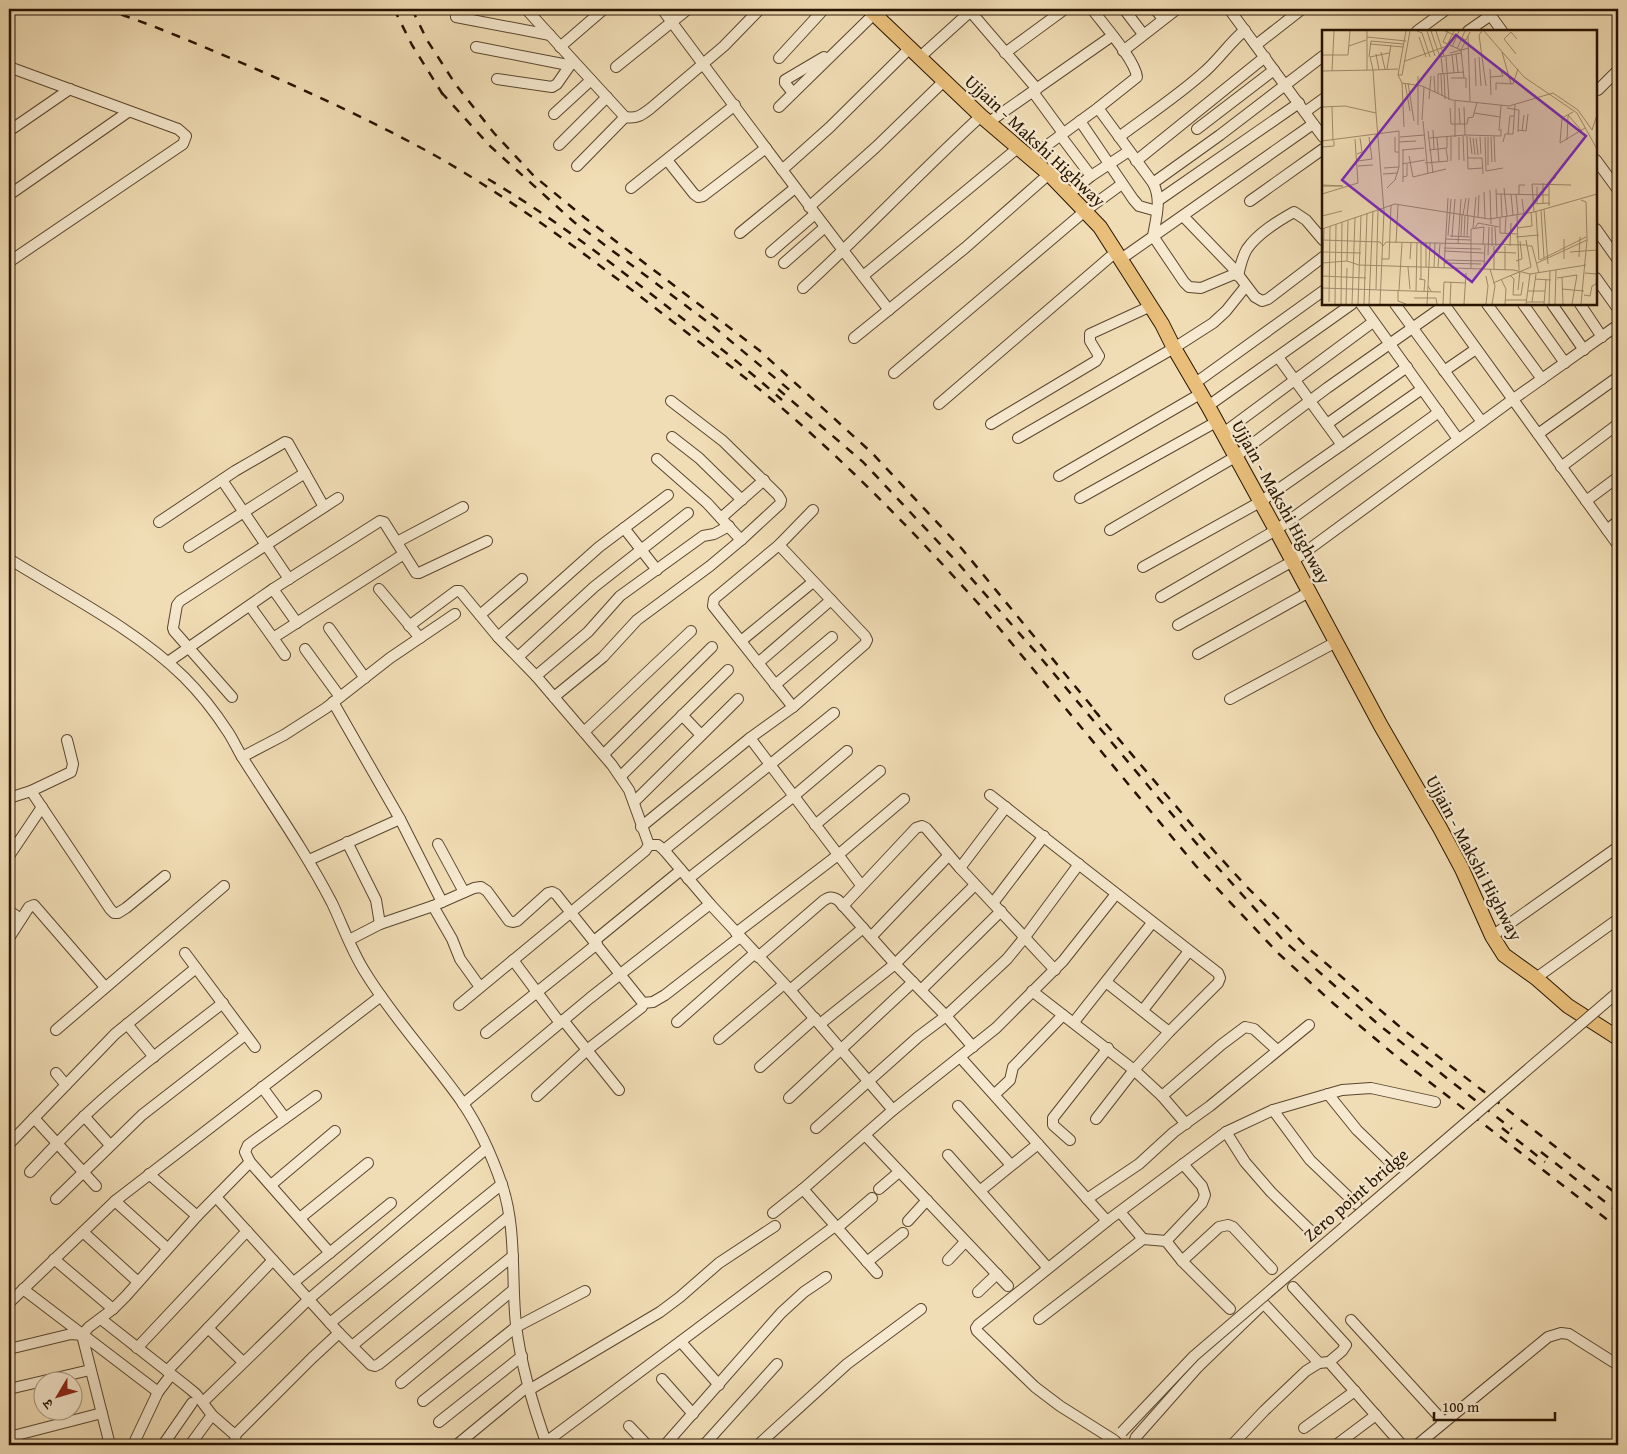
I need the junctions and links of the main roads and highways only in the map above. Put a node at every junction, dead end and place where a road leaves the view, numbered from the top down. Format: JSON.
{"nodes":[{"id":1,"x":872,"y":11,"type":"edge"},
{"id":2,"x":1618,"y":1038,"type":"edge"}],
"edges":[{"from":1,"to":2,"type":"main road","name":"Ujjain - Makshi Highway"}]}
